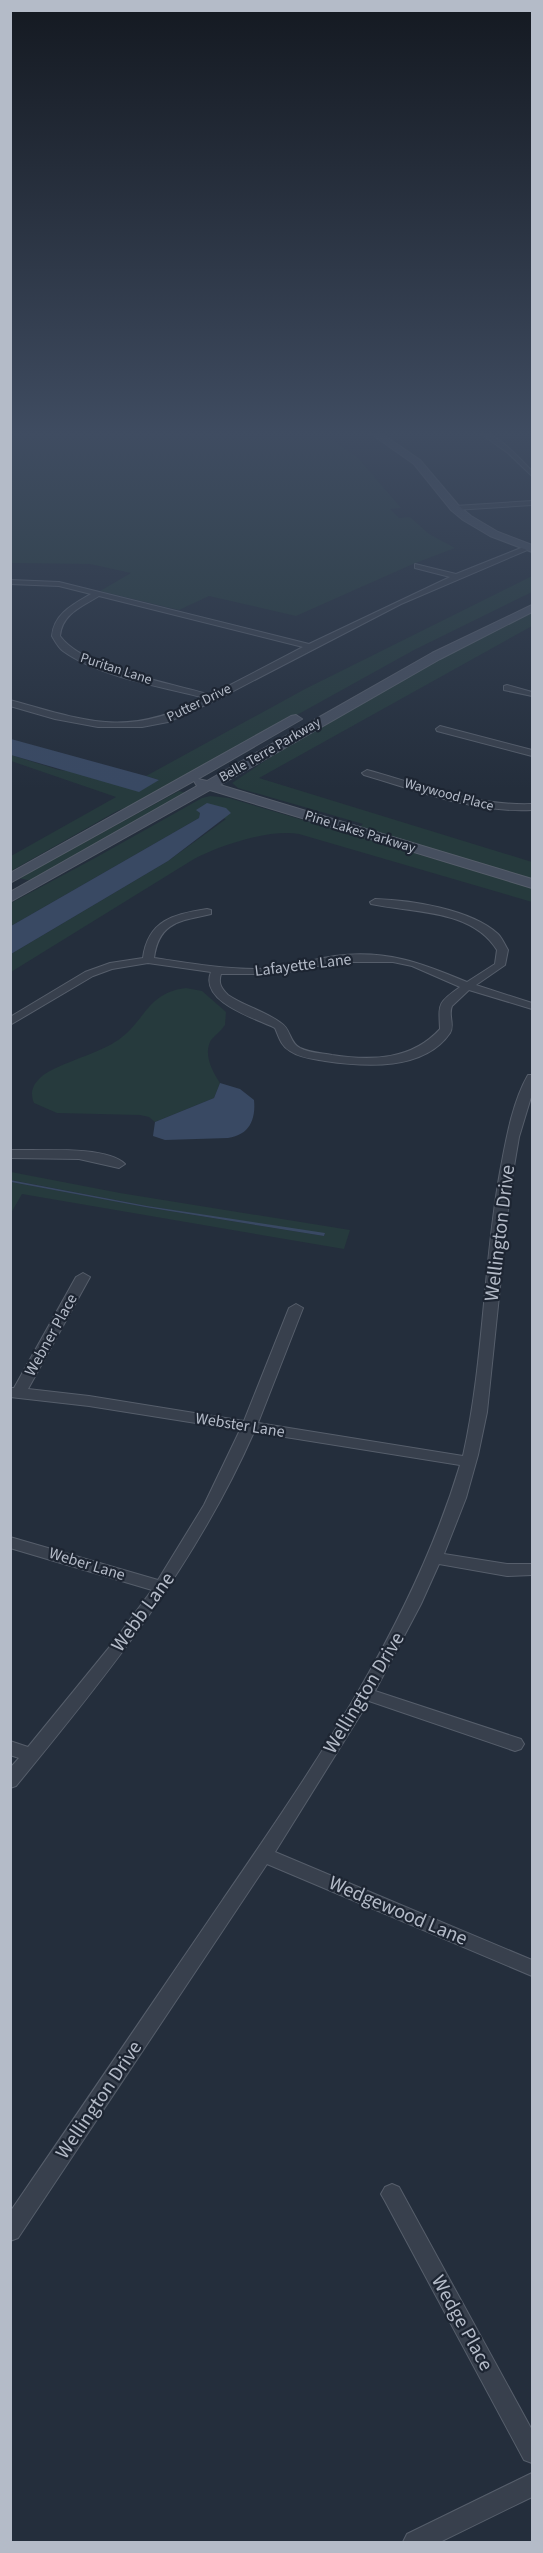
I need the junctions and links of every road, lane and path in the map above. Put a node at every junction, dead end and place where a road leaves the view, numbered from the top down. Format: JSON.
{"nodes":[{"id":1,"x":525,"y":550,"type":"edge"},
{"id":2,"x":418,"y":566,"type":"dead end"},
{"id":3,"x":456,"y":576,"type":"junction"},
{"id":4,"x":10,"y":582,"type":"edge"},
{"id":5,"x":99,"y":593,"type":"junction"},
{"id":6,"x":532,"y":595,"type":"edge"},
{"id":7,"x":532,"y":608,"type":"edge"},
{"id":8,"x":309,"y":646,"type":"junction"},
{"id":9,"x":411,"y":655,"type":"dead end"},
{"id":10,"x":507,"y":688,"type":"dead end"},
{"id":11,"x":532,"y":694,"type":"edge"},
{"id":12,"x":213,"y":698,"type":"junction"},
{"id":13,"x":10,"y":703,"type":"edge"},
{"id":14,"x":307,"y":713,"type":"dead end"},
{"id":15,"x":441,"y":729,"type":"dead end"},
{"id":16,"x":532,"y":753,"type":"edge"},
{"id":17,"x":367,"y":773,"type":"dead end"},
{"id":18,"x":189,"y":780,"type":"junction"},
{"id":19,"x":208,"y":786,"type":"junction"},
{"id":20,"x":532,"y":807,"type":"edge"},
{"id":21,"x":10,"y":879,"type":"edge"},
{"id":22,"x":532,"y":884,"type":"edge"},
{"id":23,"x":10,"y":898,"type":"edge"},
{"id":24,"x":375,"y":902,"type":"dead end"},
{"id":25,"x":207,"y":912,"type":"dead end"},
{"id":26,"x":148,"y":960,"type":"junction"},
{"id":27,"x":217,"y":970,"type":"junction"},
{"id":28,"x":470,"y":987,"type":"junction"},
{"id":29,"x":532,"y":1006,"type":"edge"},
{"id":30,"x":10,"y":1022,"type":"edge"},
{"id":31,"x":532,"y":1078,"type":"edge"},
{"id":32,"x":10,"y":1154,"type":"edge"},
{"id":33,"x":119,"y":1164,"type":"dead end"},
{"id":34,"x":83,"y":1277,"type":"dead end"},
{"id":35,"x":296,"y":1308,"type":"dead end"},
{"id":36,"x":15,"y":1392,"type":"edge"},
{"id":37,"x":250,"y":1427,"type":"junction"},
{"id":38,"x":469,"y":1462,"type":"junction"},
{"id":39,"x":10,"y":1542,"type":"edge"},
{"id":40,"x":435,"y":1558,"type":"junction"},
{"id":41,"x":532,"y":1570,"type":"edge"},
{"id":42,"x":162,"y":1587,"type":"junction"},
{"id":43,"x":366,"y":1694,"type":"junction"},
{"id":44,"x":515,"y":1744,"type":"dead end"},
{"id":45,"x":10,"y":1747,"type":"edge"},
{"id":46,"x":31,"y":1756,"type":"junction"},
{"id":47,"x":10,"y":1781,"type":"edge"},
{"id":48,"x":263,"y":1855,"type":"junction"},
{"id":49,"x":532,"y":1968,"type":"edge"},
{"id":50,"x":392,"y":2194,"type":"dead end"},
{"id":51,"x":10,"y":2231,"type":"edge"},
{"id":52,"x":532,"y":2452,"type":"edge"},
{"id":53,"x":532,"y":2485,"type":"edge"},
{"id":54,"x":416,"y":2542,"type":"edge"}],
"edges":[{"from":1,"to":3,"type":"street","name":"Putter Drive"},
{"from":2,"to":3,"type":"street"},
{"from":3,"to":8,"type":"street","name":"Putter Drive"},
{"from":4,"to":5,"type":"street"},
{"from":5,"to":8,"type":"street"},
{"from":5,"to":12,"type":"street","name":"Puritan Lane"},
{"from":6,"to":9,"type":"main road"},
{"from":7,"to":19,"type":"main road","name":"Belle Terre Parkway"},
{"from":8,"to":12,"type":"street","name":"Putter Drive"},
{"from":10,"to":11,"type":"street"},
{"from":12,"to":13,"type":"street","name":"Putter Drive"},
{"from":14,"to":18,"type":"main road","name":"Belle Terre Parkway"},
{"from":15,"to":16,"type":"street"},
{"from":17,"to":20,"type":"street","name":"Waywood Place"},
{"from":18,"to":19,"type":"main road","name":"Pine Lakes Parkway"},
{"from":18,"to":21,"type":"main road","name":"Belle Terre Parkway"},
{"from":19,"to":22,"type":"main road","name":"Pine Lakes Parkway"},
{"from":19,"to":23,"type":"main road","name":"Belle Terre Parkway"},
{"from":24,"to":28,"type":"street"},
{"from":25,"to":26,"type":"street"},
{"from":26,"to":27,"type":"street","name":"Lafayette Lane"},
{"from":26,"to":30,"type":"street","name":"Lafayette Lane"},
{"from":27,"to":28,"type":"street","name":"Lafayette Lane"},
{"from":27,"to":28,"type":"street"},
{"from":28,"to":29,"type":"street","name":"Lafayette Lane"},
{"from":31,"to":38,"type":"street","name":"Wellington Drive"},
{"from":32,"to":33,"type":"street"},
{"from":34,"to":36,"type":"street","name":"Webner Place"},
{"from":35,"to":37,"type":"street","name":"Webb Lane"},
{"from":36,"to":37,"type":"street","name":"Webster Lane"},
{"from":37,"to":38,"type":"street","name":"Webster Lane"},
{"from":37,"to":42,"type":"street","name":"Webb Lane"},
{"from":38,"to":40,"type":"street","name":"Wellington Drive"},
{"from":39,"to":42,"type":"street","name":"Weber Lane"},
{"from":40,"to":41,"type":"street"},
{"from":40,"to":43,"type":"street","name":"Wellington Drive"},
{"from":42,"to":46,"type":"street","name":"Webb Lane"},
{"from":43,"to":44,"type":"street"},
{"from":43,"to":48,"type":"street","name":"Wellington Drive"},
{"from":45,"to":46,"type":"street"},
{"from":46,"to":47,"type":"street","name":"Webb Lane"},
{"from":48,"to":49,"type":"street","name":"Wedgewood Lane"},
{"from":48,"to":51,"type":"street","name":"Wellington Drive"},
{"from":50,"to":52,"type":"street","name":"Wedge Place"},
{"from":53,"to":54,"type":"street"}]}
